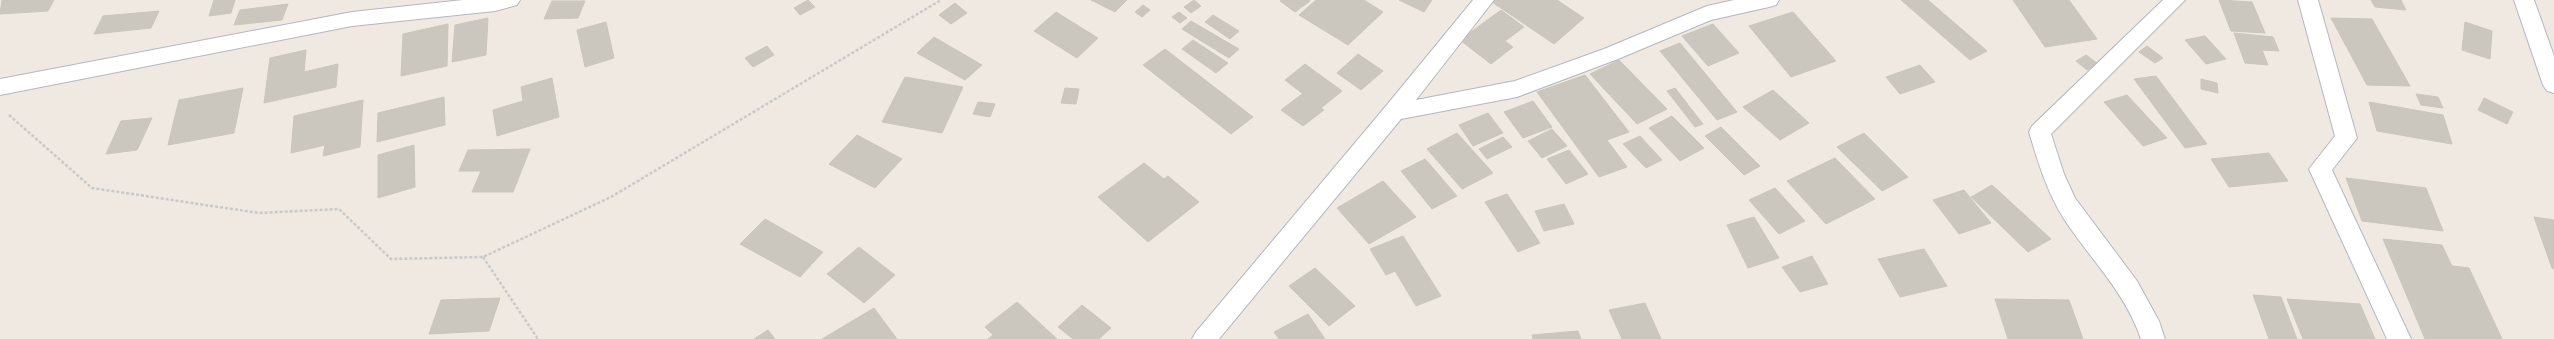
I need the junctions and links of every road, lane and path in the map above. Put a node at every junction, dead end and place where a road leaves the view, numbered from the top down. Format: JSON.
{"nodes":[{"id":1,"x":510,"y":0,"type":"edge"},
{"id":2,"x":941,"y":0,"type":"edge"},
{"id":3,"x":1484,"y":0,"type":"edge"},
{"id":4,"x":1769,"y":0,"type":"edge"},
{"id":5,"x":2174,"y":0,"type":"edge"},
{"id":6,"x":2308,"y":0,"type":"edge"},
{"id":7,"x":2524,"y":0,"type":"edge"},
{"id":8,"x":2554,"y":85,"type":"edge"},
{"id":9,"x":0,"y":87,"type":"edge"},
{"id":10,"x":6,"y":111,"type":"dead end"},
{"id":11,"x":1394,"y":112,"type":"junction"},
{"id":12,"x":483,"y":257,"type":"junction"},
{"id":13,"x":538,"y":339,"type":"edge"},
{"id":14,"x":1204,"y":339,"type":"edge"},
{"id":15,"x":2153,"y":339,"type":"edge"},
{"id":16,"x":2399,"y":339,"type":"edge"}],
"edges":[{"from":1,"to":9,"type":"street"},
{"from":2,"to":12,"type":"path"},
{"from":3,"to":11,"type":"street"},
{"from":4,"to":11,"type":"street"},
{"from":5,"to":15,"type":"street"},
{"from":6,"to":16,"type":"street"},
{"from":7,"to":8,"type":"street"},
{"from":10,"to":12,"type":"path"},
{"from":11,"to":14,"type":"street"},
{"from":12,"to":13,"type":"path"}]}
